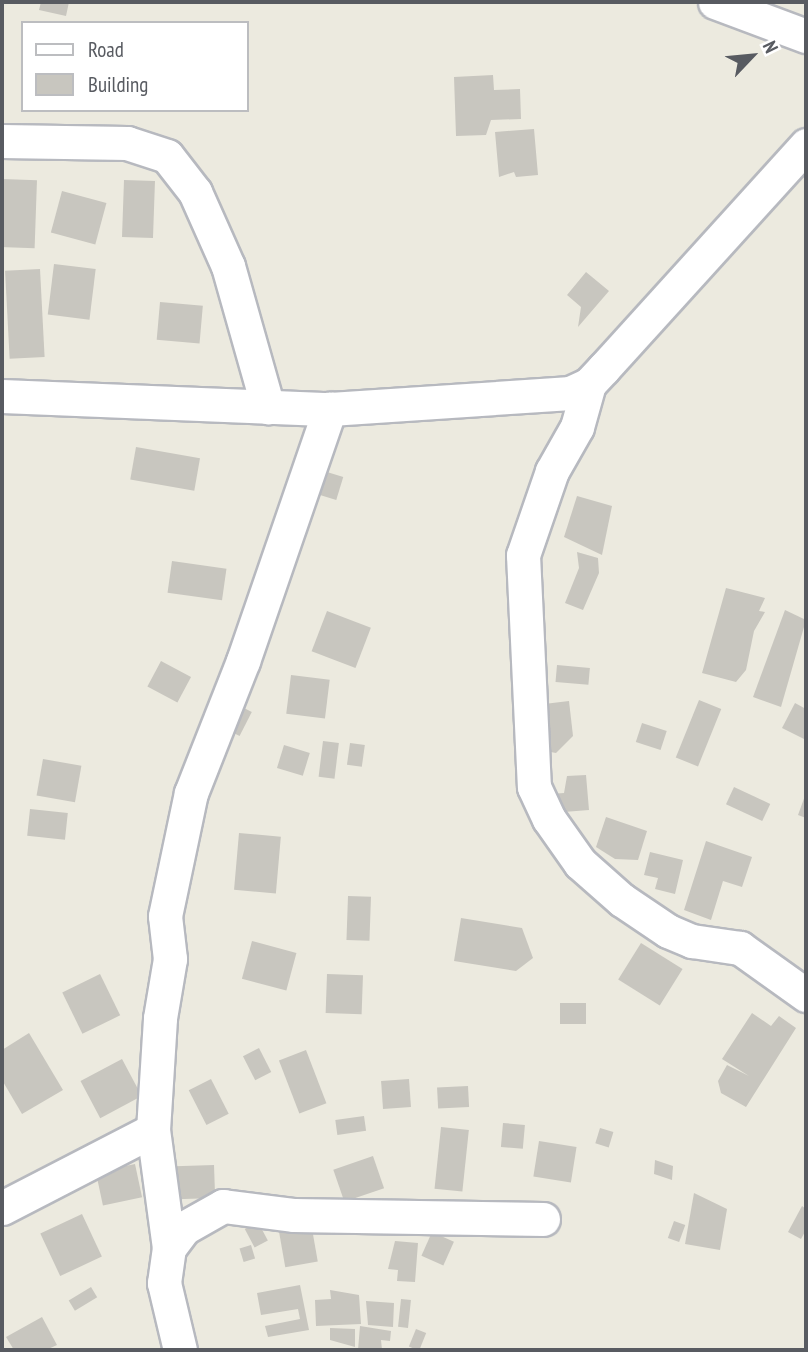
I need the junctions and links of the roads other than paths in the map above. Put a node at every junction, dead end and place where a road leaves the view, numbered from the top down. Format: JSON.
{"nodes":[{"id":1,"x":715,"y":2,"type":"edge"},
{"id":2,"x":806,"y":36,"type":"edge"},
{"id":3,"x":2,"y":141,"type":"edge"},
{"id":4,"x":806,"y":145,"type":"edge"},
{"id":5,"x":589,"y":384,"type":"junction"},
{"id":6,"x":2,"y":396,"type":"edge"},
{"id":7,"x":268,"y":407,"type":"junction"},
{"id":8,"x":330,"y":409,"type":"junction"},
{"id":9,"x":806,"y":995,"type":"edge"},
{"id":10,"x":153,"y":1130,"type":"junction"},
{"id":11,"x":2,"y":1208,"type":"edge"},
{"id":12,"x":544,"y":1219,"type":"dead end"},
{"id":13,"x":169,"y":1248,"type":"junction"},
{"id":14,"x":180,"y":1350,"type":"edge"}],
"edges":[{"from":1,"to":2,"type":"street"},
{"from":3,"to":7,"type":"street"},
{"from":4,"to":5,"type":"street"},
{"from":5,"to":8,"type":"street"},
{"from":5,"to":9,"type":"street"},
{"from":6,"to":7,"type":"street"},
{"from":7,"to":8,"type":"street"},
{"from":8,"to":10,"type":"street"},
{"from":10,"to":11,"type":"street"},
{"from":10,"to":13,"type":"street"},
{"from":12,"to":13,"type":"street"},
{"from":13,"to":14,"type":"street"}]}
